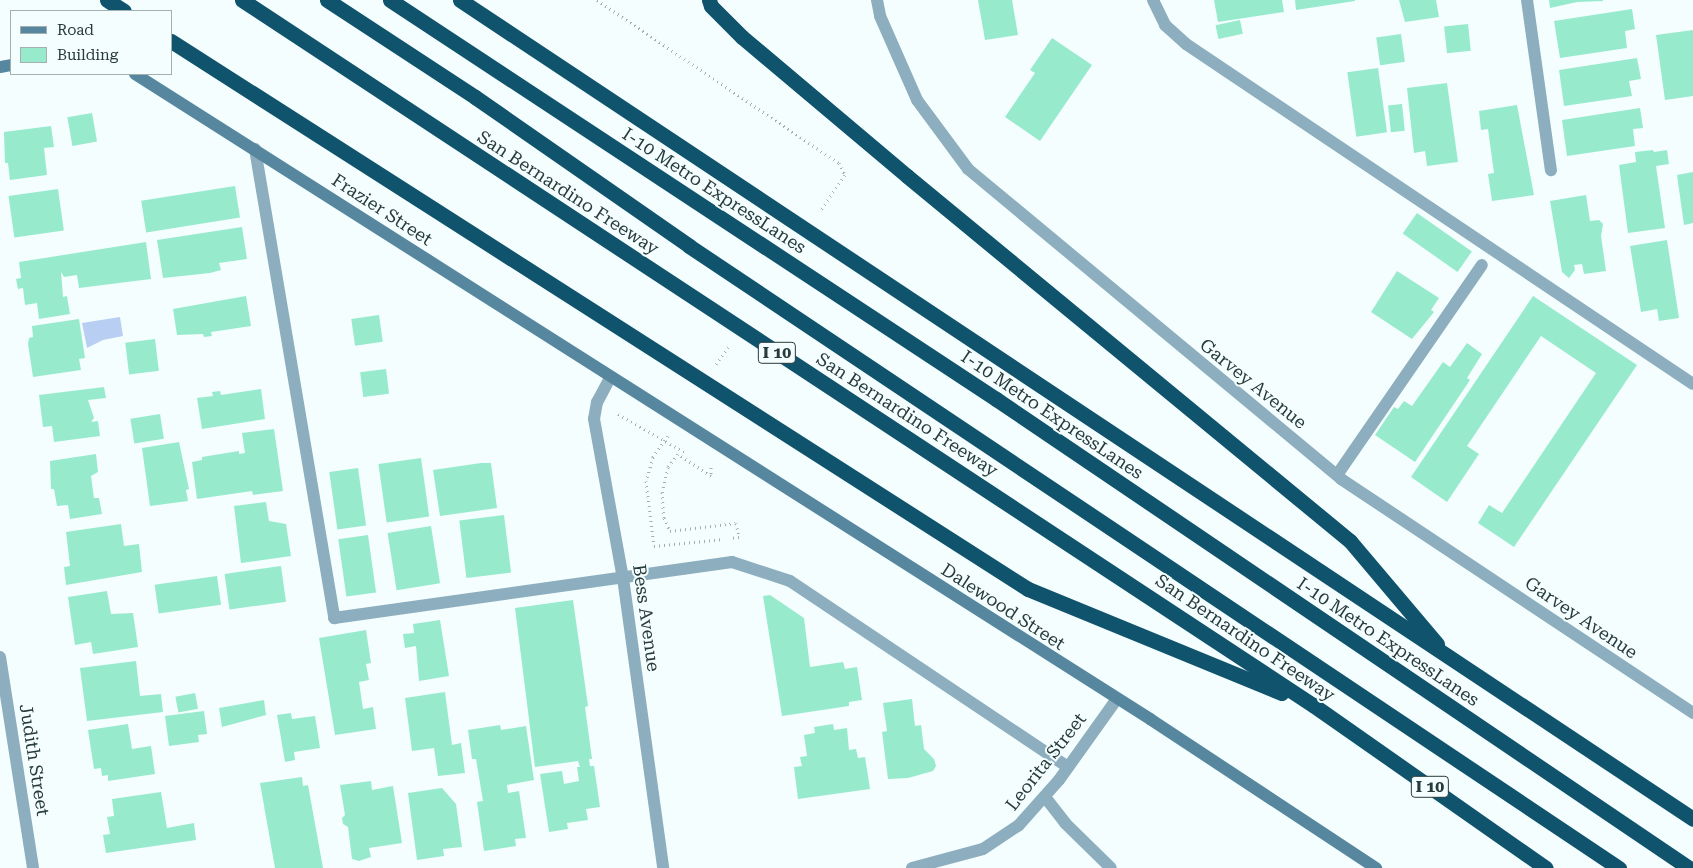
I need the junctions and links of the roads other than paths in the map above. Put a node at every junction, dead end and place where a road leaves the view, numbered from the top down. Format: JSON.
{"nodes":[{"id":1,"x":107,"y":0,"type":"edge"},
{"id":2,"x":242,"y":0,"type":"edge"},
{"id":3,"x":327,"y":0,"type":"edge"},
{"id":4,"x":390,"y":0,"type":"edge"},
{"id":5,"x":460,"y":0,"type":"edge"},
{"id":6,"x":709,"y":0,"type":"edge"},
{"id":7,"x":877,"y":0,"type":"edge"},
{"id":8,"x":1153,"y":0,"type":"edge"},
{"id":9,"x":1527,"y":0,"type":"edge"},
{"id":10,"x":122,"y":10,"type":"edge"},
{"id":11,"x":172,"y":42,"type":"edge"},
{"id":12,"x":137,"y":75,"type":"edge"},
{"id":13,"x":255,"y":149,"type":"junction"},
{"id":14,"x":1551,"y":170,"type":"dead end"},
{"id":15,"x":1482,"y":265,"type":"dead end"},
{"id":16,"x":610,"y":378,"type":"junction"},
{"id":17,"x":1693,"y":384,"type":"edge"},
{"id":18,"x":1337,"y":475,"type":"junction"},
{"id":19,"x":623,"y":578,"type":"junction"},
{"id":20,"x":0,"y":657,"type":"edge"},
{"id":21,"x":1449,"y":658,"type":"junction"},
{"id":22,"x":1116,"y":700,"type":"junction"},
{"id":23,"x":1313,"y":705,"type":"junction"},
{"id":24,"x":1693,"y":713,"type":"edge"},
{"id":25,"x":1068,"y":767,"type":"junction"},
{"id":26,"x":1045,"y":797,"type":"junction"},
{"id":27,"x":1693,"y":819,"type":"edge"},
{"id":28,"x":946,"y":864,"type":"edge"},
{"id":29,"x":33,"y":868,"type":"edge"},
{"id":30,"x":663,"y":868,"type":"edge"},
{"id":31,"x":912,"y":868,"type":"edge"},
{"id":32,"x":1111,"y":868,"type":"edge"},
{"id":33,"x":1376,"y":868,"type":"edge"},
{"id":34,"x":1546,"y":868,"type":"edge"},
{"id":35,"x":1619,"y":868,"type":"edge"},
{"id":36,"x":1689,"y":868,"type":"edge"}],
"edges":[{"from":1,"to":10,"type":"highway"},
{"from":2,"to":23,"type":"highway","name":"San Bernardino Freeway","number":"I 10"},
{"from":3,"to":35,"type":"highway"},
{"from":4,"to":36,"type":"highway","name":"I-10 Metro ExpressLanes"},
{"from":5,"to":21,"type":"highway"},
{"from":6,"to":21,"type":"highway"},
{"from":7,"to":18,"type":"street","name":"Garvey Avenue"},
{"from":8,"to":17,"type":"street"},
{"from":9,"to":14,"type":"street"},
{"from":11,"to":23,"type":"highway"},
{"from":12,"to":13,"type":"street","name":"Frazier Street"},
{"from":13,"to":16,"type":"street","name":"Frazier Street"},
{"from":13,"to":19,"type":"street"},
{"from":15,"to":18,"type":"street"},
{"from":16,"to":19,"type":"street","name":"Bess Avenue"},
{"from":16,"to":22,"type":"street","name":"Dalewood Street"},
{"from":18,"to":24,"type":"street","name":"Garvey Avenue"},
{"from":19,"to":25,"type":"street"},
{"from":19,"to":30,"type":"street","name":"Bess Avenue"},
{"from":20,"to":29,"type":"street","name":"Judith Street"},
{"from":21,"to":27,"type":"highway"},
{"from":22,"to":25,"type":"street","name":"Leorita Street"},
{"from":22,"to":33,"type":"street","name":"Dalewood Street"},
{"from":23,"to":34,"type":"highway","name":"San Bernardino Freeway","number":"I 10"},
{"from":25,"to":26,"type":"street","name":"Leorita Street"},
{"from":26,"to":28,"type":"street","name":"Leorita Street"},
{"from":26,"to":32,"type":"street"},
{"from":28,"to":31,"type":"street","name":"Leorita Street"}]}
